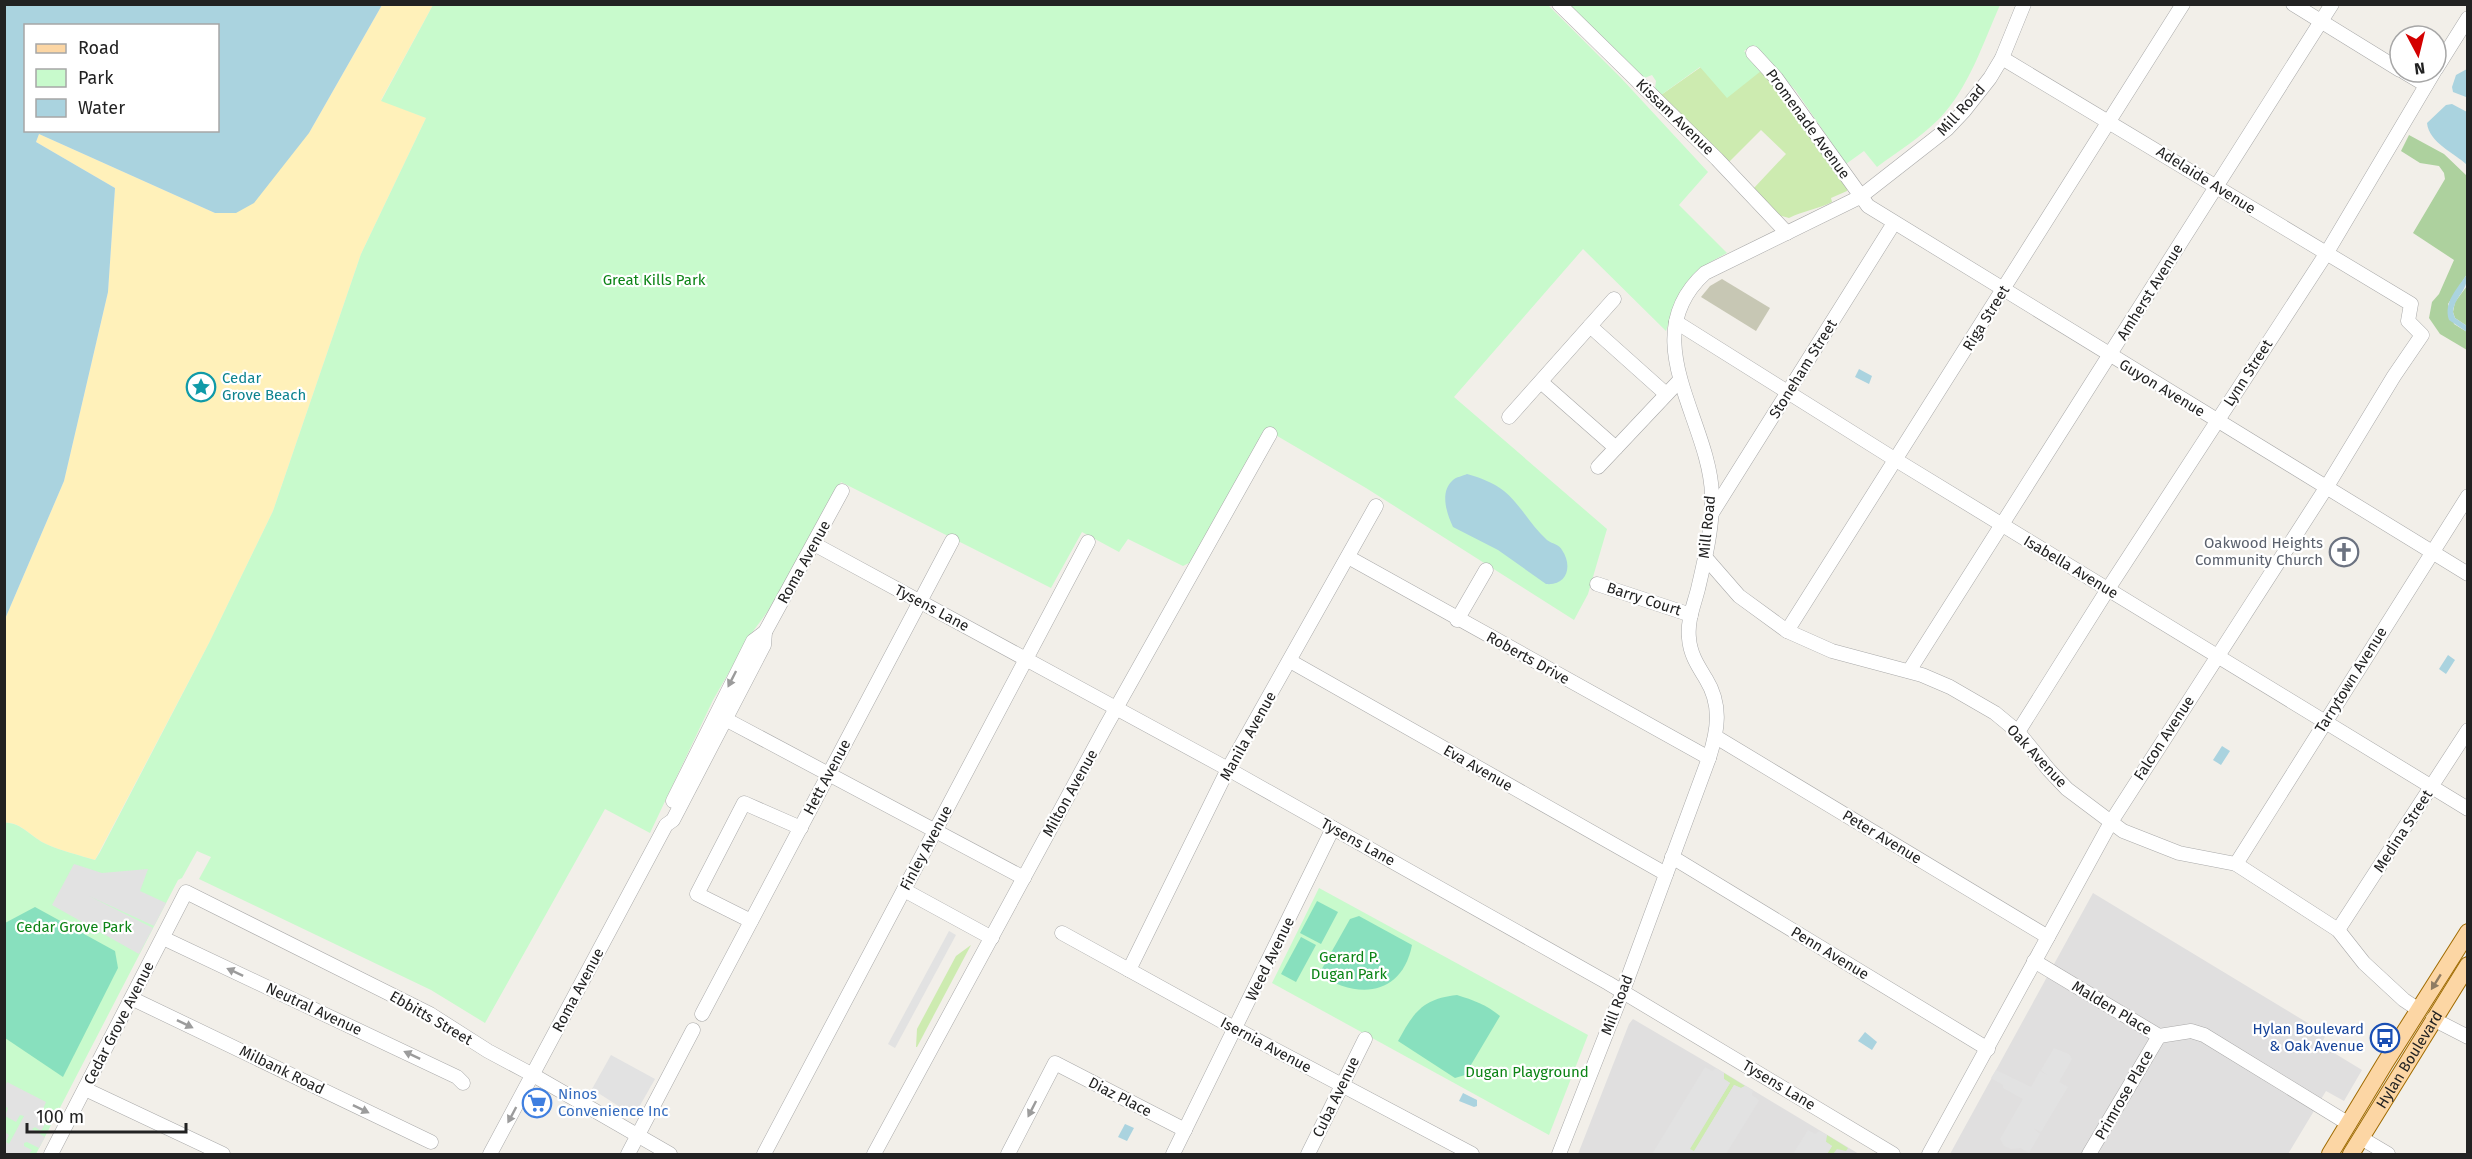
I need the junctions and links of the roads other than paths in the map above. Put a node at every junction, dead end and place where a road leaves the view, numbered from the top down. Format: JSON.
{"nodes":[{"id":1,"x":1559,"y":4,"type":"edge"},
{"id":2,"x":2024,"y":4,"type":"edge"},
{"id":3,"x":2183,"y":4,"type":"edge"},
{"id":4,"x":2293,"y":4,"type":"edge"},
{"id":5,"x":2332,"y":4,"type":"edge"},
{"id":6,"x":2468,"y":18,"type":"edge"},
{"id":7,"x":2322,"y":22,"type":"junction"},
{"id":8,"x":2448,"y":50,"type":"edge"},
{"id":9,"x":1754,"y":53,"type":"dead end"},
{"id":10,"x":2002,"y":58,"type":"junction"},
{"id":11,"x":2388,"y":62,"type":"edge"},
{"id":12,"x":2426,"y":85,"type":"edge"},
{"id":13,"x":2109,"y":120,"type":"junction"},
{"id":14,"x":2217,"y":187,"type":"junction"},
{"id":15,"x":1860,"y":197,"type":"junction"},
{"id":16,"x":1893,"y":223,"type":"junction"},
{"id":17,"x":1787,"y":233,"type":"junction"},
{"id":18,"x":2326,"y":254,"type":"junction"},
{"id":19,"x":2003,"y":290,"type":"junction"},
{"id":20,"x":1614,"y":299,"type":"dead end"},
{"id":21,"x":1676,"y":322,"type":"junction"},
{"id":22,"x":1590,"y":326,"type":"junction"},
{"id":23,"x":2422,"y":335,"type":"joint"},
{"id":24,"x":2110,"y":356,"type":"junction"},
{"id":25,"x":1680,"y":380,"type":"junction"},
{"id":26,"x":1541,"y":382,"type":"junction"},
{"id":27,"x":1789,"y":393,"type":"junction"},
{"id":28,"x":1666,"y":394,"type":"junction"},
{"id":29,"x":1509,"y":417,"type":"dead end"},
{"id":30,"x":2217,"y":421,"type":"junction"},
{"id":31,"x":1270,"y":434,"type":"dead end"},
{"id":32,"x":1616,"y":448,"type":"junction"},
{"id":33,"x":1896,"y":460,"type":"junction"},
{"id":34,"x":1598,"y":467,"type":"dead end"},
{"id":35,"x":2326,"y":488,"type":"junction"},
{"id":36,"x":842,"y":491,"type":"dead end"},
{"id":37,"x":2468,"y":496,"type":"edge"},
{"id":38,"x":1376,"y":506,"type":"dead end"},
{"id":39,"x":1711,"y":514,"type":"junction"},
{"id":40,"x":2002,"y":524,"type":"junction"},
{"id":41,"x":952,"y":541,"type":"dead end"},
{"id":42,"x":1088,"y":542,"type":"dead end"},
{"id":43,"x":814,"y":544,"type":"junction"},
{"id":44,"x":2432,"y":552,"type":"junction"},
{"id":45,"x":1348,"y":557,"type":"junction"},
{"id":46,"x":1705,"y":557,"type":"junction"},
{"id":47,"x":1486,"y":570,"type":"dead end"},
{"id":48,"x":2468,"y":574,"type":"edge"},
{"id":49,"x":1597,"y":584,"type":"dead end"},
{"id":50,"x":2108,"y":589,"type":"junction"},
{"id":51,"x":920,"y":601,"type":"junction"},
{"id":52,"x":1691,"y":615,"type":"junction"},
{"id":53,"x":1457,"y":620,"type":"junction"},
{"id":54,"x":1787,"y":631,"type":"junction"},
{"id":55,"x":765,"y":632,"type":"junction"},
{"id":56,"x":2216,"y":657,"type":"junction"},
{"id":57,"x":1027,"y":658,"type":"junction"},
{"id":58,"x":1290,"y":661,"type":"junction"},
{"id":59,"x":1909,"y":671,"type":"junction"},
{"id":60,"x":1117,"y":708,"type":"junction"},
{"id":61,"x":727,"y":720,"type":"junction"},
{"id":62,"x":2325,"y":722,"type":"junction"},
{"id":63,"x":2468,"y":730,"type":"edge"},
{"id":64,"x":2018,"y":732,"type":"junction"},
{"id":65,"x":1716,"y":737,"type":"junction"},
{"id":66,"x":1709,"y":758,"type":"junction"},
{"id":67,"x":1228,"y":769,"type":"junction"},
{"id":68,"x":829,"y":774,"type":"junction"},
{"id":69,"x":2432,"y":787,"type":"junction"},
{"id":70,"x":2468,"y":809,"type":"edge"},
{"id":71,"x":2110,"y":822,"type":"junction"},
{"id":72,"x":666,"y":825,"type":"junction"},
{"id":73,"x":801,"y":828,"type":"junction"},
{"id":74,"x":1333,"y":828,"type":"junction"},
{"id":75,"x":935,"y":830,"type":"junction"},
{"id":76,"x":1672,"y":857,"type":"junction"},
{"id":77,"x":2236,"y":864,"type":"junction"},
{"id":78,"x":1665,"y":874,"type":"junction"},
{"id":79,"x":1024,"y":878,"type":"junction"},
{"id":80,"x":904,"y":890,"type":"junction"},
{"id":81,"x":186,"y":892,"type":"joint"},
{"id":82,"x":750,"y":921,"type":"junction"},
{"id":83,"x":2338,"y":930,"type":"junction"},
{"id":84,"x":2468,"y":932,"type":"edge"},
{"id":85,"x":1062,"y":933,"type":"dead end"},
{"id":86,"x":2048,"y":937,"type":"junction"},
{"id":87,"x":163,"y":938,"type":"junction"},
{"id":88,"x":992,"y":938,"type":"junction"},
{"id":89,"x":2034,"y":961,"type":"junction"},
{"id":90,"x":2468,"y":965,"type":"edge"},
{"id":91,"x":1129,"y":970,"type":"junction"},
{"id":92,"x":1623,"y":991,"type":"junction"},
{"id":93,"x":132,"y":999,"type":"junction"},
{"id":94,"x":2419,"y":1010,"type":"junction"},
{"id":95,"x":702,"y":1014,"type":"dead end"},
{"id":96,"x":2433,"y":1019,"type":"junction"},
{"id":97,"x":1236,"y":1029,"type":"junction"},
{"id":98,"x":693,"y":1030,"type":"dead end"},
{"id":99,"x":2159,"y":1036,"type":"junction"},
{"id":100,"x":2468,"y":1037,"type":"edge"},
{"id":101,"x":1365,"y":1039,"type":"dead end"},
{"id":102,"x":1988,"y":1049,"type":"junction"},
{"id":103,"x":533,"y":1075,"type":"junction"},
{"id":104,"x":463,"y":1083,"type":"dead end"},
{"id":105,"x":1341,"y":1086,"type":"junction"},
{"id":106,"x":85,"y":1089,"type":"junction"},
{"id":107,"x":2349,"y":1124,"type":"junction"},
{"id":108,"x":1185,"y":1130,"type":"junction"},
{"id":109,"x":637,"y":1137,"type":"junction"},
{"id":110,"x":2361,"y":1138,"type":"junction"},
{"id":111,"x":431,"y":1142,"type":"dead end"},
{"id":112,"x":1446,"y":1148,"type":"edge"},
{"id":113,"x":51,"y":1155,"type":"edge"},
{"id":114,"x":223,"y":1155,"type":"edge"},
{"id":115,"x":490,"y":1155,"type":"edge"},
{"id":116,"x":628,"y":1155,"type":"edge"},
{"id":117,"x":670,"y":1155,"type":"edge"},
{"id":118,"x":764,"y":1155,"type":"edge"},
{"id":119,"x":874,"y":1155,"type":"edge"},
{"id":120,"x":1008,"y":1155,"type":"edge"},
{"id":121,"x":1173,"y":1155,"type":"edge"},
{"id":122,"x":1308,"y":1155,"type":"edge"},
{"id":123,"x":1472,"y":1155,"type":"edge"},
{"id":124,"x":1559,"y":1155,"type":"edge"},
{"id":125,"x":1893,"y":1155,"type":"edge"},
{"id":126,"x":1929,"y":1155,"type":"edge"},
{"id":127,"x":2089,"y":1155,"type":"edge"},
{"id":128,"x":2330,"y":1155,"type":"edge"},
{"id":129,"x":2351,"y":1155,"type":"edge"},
{"id":130,"x":2388,"y":1155,"type":"edge"}],
"edges":[{"from":1,"to":17,"type":"street","name":"Kissam Avenue"},
{"from":2,"to":10,"type":"street","name":"Mill Road"},
{"from":3,"to":13,"type":"street","name":"Riga Street"},
{"from":4,"to":7,"type":"street"},
{"from":5,"to":7,"type":"street","name":"Amherst Avenue"},
{"from":6,"to":8,"type":"street","name":"Lynn Street"},
{"from":7,"to":11,"type":"street"},
{"from":7,"to":14,"type":"street","name":"Amherst Avenue"},
{"from":9,"to":15,"type":"street","name":"Promenade Avenue"},
{"from":10,"to":13,"type":"street","name":"Adelaide Avenue"},
{"from":10,"to":15,"type":"street","name":"Mill Road"},
{"from":12,"to":18,"type":"street","name":"Lynn Street"},
{"from":13,"to":14,"type":"street","name":"Adelaide Avenue"},
{"from":13,"to":19,"type":"street","name":"Riga Street"},
{"from":14,"to":18,"type":"street","name":"Adelaide Avenue"},
{"from":14,"to":24,"type":"street","name":"Amherst Avenue"},
{"from":15,"to":16,"type":"street","name":"Guyon Avenue"},
{"from":15,"to":17,"type":"street","name":"Mill Road"},
{"from":16,"to":19,"type":"street","name":"Guyon Avenue"},
{"from":16,"to":27,"type":"street","name":"Stoneham Street"},
{"from":17,"to":21,"type":"street","name":"Mill Road"},
{"from":18,"to":23,"type":"street","name":"Adelaide Avenue"},
{"from":18,"to":30,"type":"street","name":"Lynn Street"},
{"from":19,"to":24,"type":"street","name":"Guyon Avenue"},
{"from":19,"to":33,"type":"street","name":"Riga Street"},
{"from":20,"to":22,"type":"street"},
{"from":21,"to":25,"type":"street","name":"Mill Road"},
{"from":21,"to":27,"type":"street","name":"Isabella Avenue"},
{"from":22,"to":26,"type":"street"},
{"from":22,"to":28,"type":"street"},
{"from":23,"to":35,"type":"street","name":"Falcon Avenue"},
{"from":24,"to":30,"type":"street","name":"Guyon Avenue"},
{"from":24,"to":40,"type":"street","name":"Amherst Avenue"},
{"from":25,"to":28,"type":"street"},
{"from":25,"to":39,"type":"street","name":"Mill Road"},
{"from":26,"to":29,"type":"street"},
{"from":26,"to":32,"type":"street"},
{"from":27,"to":33,"type":"street","name":"Isabella Avenue"},
{"from":27,"to":39,"type":"street","name":"Stoneham Street"},
{"from":28,"to":32,"type":"street"},
{"from":30,"to":35,"type":"street","name":"Guyon Avenue"},
{"from":30,"to":50,"type":"street","name":"Lynn Street"},
{"from":31,"to":60,"type":"street","name":"Milton Avenue"},
{"from":32,"to":34,"type":"street"},
{"from":33,"to":40,"type":"street","name":"Isabella Avenue"},
{"from":33,"to":54,"type":"street","name":"Riga Street"},
{"from":35,"to":44,"type":"street","name":"Guyon Avenue"},
{"from":35,"to":56,"type":"street","name":"Falcon Avenue"},
{"from":36,"to":43,"type":"street","name":"Roma Avenue"},
{"from":37,"to":44,"type":"street","name":"Tarrytown Avenue"},
{"from":38,"to":45,"type":"street","name":"Manila Avenue"},
{"from":39,"to":46,"type":"street","name":"Mill Road"},
{"from":40,"to":50,"type":"street","name":"Isabella Avenue"},
{"from":40,"to":59,"type":"street","name":"Amherst Avenue"},
{"from":41,"to":51,"type":"street","name":"Hett Avenue"},
{"from":42,"to":57,"type":"street","name":"Finley Avenue"},
{"from":43,"to":51,"type":"street","name":"Tysens Lane"},
{"from":43,"to":55,"type":"street","name":"Roma Avenue"},
{"from":44,"to":48,"type":"street","name":"Guyon Avenue"},
{"from":44,"to":62,"type":"street","name":"Tarrytown Avenue"},
{"from":45,"to":53,"type":"street","name":"Roberts Drive"},
{"from":45,"to":58,"type":"street","name":"Manila Avenue"},
{"from":46,"to":52,"type":"street","name":"Mill Road"},
{"from":46,"to":54,"type":"street","name":"Oak Avenue"},
{"from":47,"to":53,"type":"street"},
{"from":49,"to":52,"type":"street","name":"Barry Court"},
{"from":50,"to":56,"type":"street","name":"Isabella Avenue"},
{"from":50,"to":64,"type":"street","name":"Lynn Street"},
{"from":51,"to":57,"type":"street","name":"Tysens Lane"},
{"from":51,"to":68,"type":"street","name":"Hett Avenue"},
{"from":52,"to":65,"type":"street","name":"Mill Road"},
{"from":53,"to":66,"type":"street","name":"Roberts Drive"},
{"from":54,"to":59,"type":"street","name":"Oak Avenue"},
{"from":55,"to":61,"type":"street","name":"Roma Avenue"},
{"from":55,"to":72,"type":"street","name":"Roma Avenue","one_way":true},
{"from":56,"to":62,"type":"street","name":"Isabella Avenue"},
{"from":56,"to":71,"type":"street","name":"Falcon Avenue"},
{"from":57,"to":60,"type":"street","name":"Tysens Lane"},
{"from":57,"to":75,"type":"street","name":"Finley Avenue"},
{"from":58,"to":67,"type":"street","name":"Manila Avenue"},
{"from":58,"to":78,"type":"street","name":"Eva Avenue"},
{"from":59,"to":64,"type":"street","name":"Oak Avenue"},
{"from":60,"to":67,"type":"street","name":"Tysens Lane"},
{"from":60,"to":79,"type":"street","name":"Milton Avenue"},
{"from":61,"to":68,"type":"street"},
{"from":61,"to":72,"type":"street","name":"Roma Avenue"},
{"from":62,"to":69,"type":"street","name":"Isabella Avenue"},
{"from":62,"to":77,"type":"street","name":"Tarrytown Avenue"},
{"from":63,"to":69,"type":"street","name":"Medina Street"},
{"from":64,"to":71,"type":"street","name":"Oak Avenue"},
{"from":65,"to":66,"type":"street","name":"Mill Road"},
{"from":65,"to":86,"type":"street","name":"Peter Avenue"},
{"from":66,"to":76,"type":"street","name":"Mill Road"},
{"from":67,"to":74,"type":"street","name":"Tysens Lane"},
{"from":67,"to":91,"type":"street","name":"Manila Avenue"},
{"from":68,"to":73,"type":"street","name":"Hett Avenue"},
{"from":68,"to":75,"type":"street"},
{"from":69,"to":70,"type":"street","name":"Isabella Avenue"},
{"from":69,"to":83,"type":"street","name":"Medina Street"},
{"from":71,"to":77,"type":"street","name":"Oak Avenue"},
{"from":71,"to":86,"type":"street","name":"Falcon Avenue"},
{"from":72,"to":103,"type":"street","name":"Roma Avenue"},
{"from":73,"to":82,"type":"street","name":"Hett Avenue"},
{"from":73,"to":82,"type":"street"},
{"from":74,"to":92,"type":"street","name":"Tysens Lane"},
{"from":74,"to":97,"type":"street","name":"Weed Avenue"},
{"from":75,"to":79,"type":"street"},
{"from":75,"to":80,"type":"street","name":"Finley Avenue"},
{"from":76,"to":78,"type":"street","name":"Mill Road"},
{"from":76,"to":102,"type":"street","name":"Penn Avenue"},
{"from":77,"to":83,"type":"street","name":"Oak Avenue"},
{"from":78,"to":92,"type":"street","name":"Mill Road"},
{"from":79,"to":88,"type":"street","name":"Milton Avenue"},
{"from":80,"to":88,"type":"street"},
{"from":80,"to":118,"type":"street","name":"Finley Avenue"},
{"from":81,"to":87,"type":"street","name":"Cedar Grove Avenue"},
{"from":81,"to":103,"type":"street","name":"Ebbitts Street"},
{"from":82,"to":95,"type":"street","name":"Hett Avenue"},
{"from":83,"to":94,"type":"street","name":"Oak Avenue"},
{"from":84,"to":94,"type":"main road","name":"Hylan Boulevard","one_way":true},
{"from":85,"to":91,"type":"street","name":"Isernia Avenue"},
{"from":86,"to":89,"type":"street","name":"Falcon Avenue"},
{"from":87,"to":93,"type":"street","name":"Cedar Grove Avenue"},
{"from":104,"to":87,"type":"street","name":"Neutral Avenue","one_way":true},
{"from":88,"to":119,"type":"street","name":"Milton Avenue"},
{"from":89,"to":99,"type":"street","name":"Malden Place"},
{"from":89,"to":102,"type":"street","name":"Falcon Avenue"},
{"from":90,"to":96,"type":"main road","name":"Hylan Boulevard"},
{"from":91,"to":97,"type":"street","name":"Isernia Avenue"},
{"from":92,"to":124,"type":"street","name":"Mill Road"},
{"from":92,"to":125,"type":"street","name":"Tysens Lane"},
{"from":93,"to":106,"type":"street","name":"Cedar Grove Avenue"},
{"from":93,"to":111,"type":"street","name":"Milbank Road","one_way":true},
{"from":94,"to":107,"type":"main road","name":"Hylan Boulevard"},
{"from":96,"to":100,"type":"street"},
{"from":96,"to":110,"type":"main road","name":"Hylan Boulevard"},
{"from":97,"to":105,"type":"street","name":"Isernia Avenue"},
{"from":97,"to":108,"type":"street","name":"Weed Avenue"},
{"from":98,"to":109,"type":"street"},
{"from":99,"to":107,"type":"street","name":"Malden Place"},
{"from":99,"to":127,"type":"street","name":"Primrose Place"},
{"from":101,"to":105,"type":"street","name":"Cuba Avenue"},
{"from":102,"to":126,"type":"street","name":"Falcon Avenue"},
{"from":103,"to":109,"type":"street","name":"Ebbitts Street"},
{"from":103,"to":115,"type":"street","name":"Roma Avenue","one_way":true},
{"from":105,"to":112,"type":"street","name":"Isernia Avenue"},
{"from":105,"to":122,"type":"street","name":"Cuba Avenue"},
{"from":106,"to":113,"type":"street","name":"Cedar Grove Avenue"},
{"from":106,"to":114,"type":"street"},
{"from":107,"to":128,"type":"main road","name":"Hylan Boulevard"},
{"from":108,"to":120,"type":"street","name":"Diaz Place","one_way":true},
{"from":108,"to":121,"type":"street","name":"Weed Avenue"},
{"from":109,"to":116,"type":"street"},
{"from":109,"to":117,"type":"street","name":"Ebbitts Street"},
{"from":110,"to":129,"type":"main road","name":"Hylan Boulevard"},
{"from":110,"to":130,"type":"street"},
{"from":112,"to":123,"type":"street","name":"Isernia Avenue"}]}
